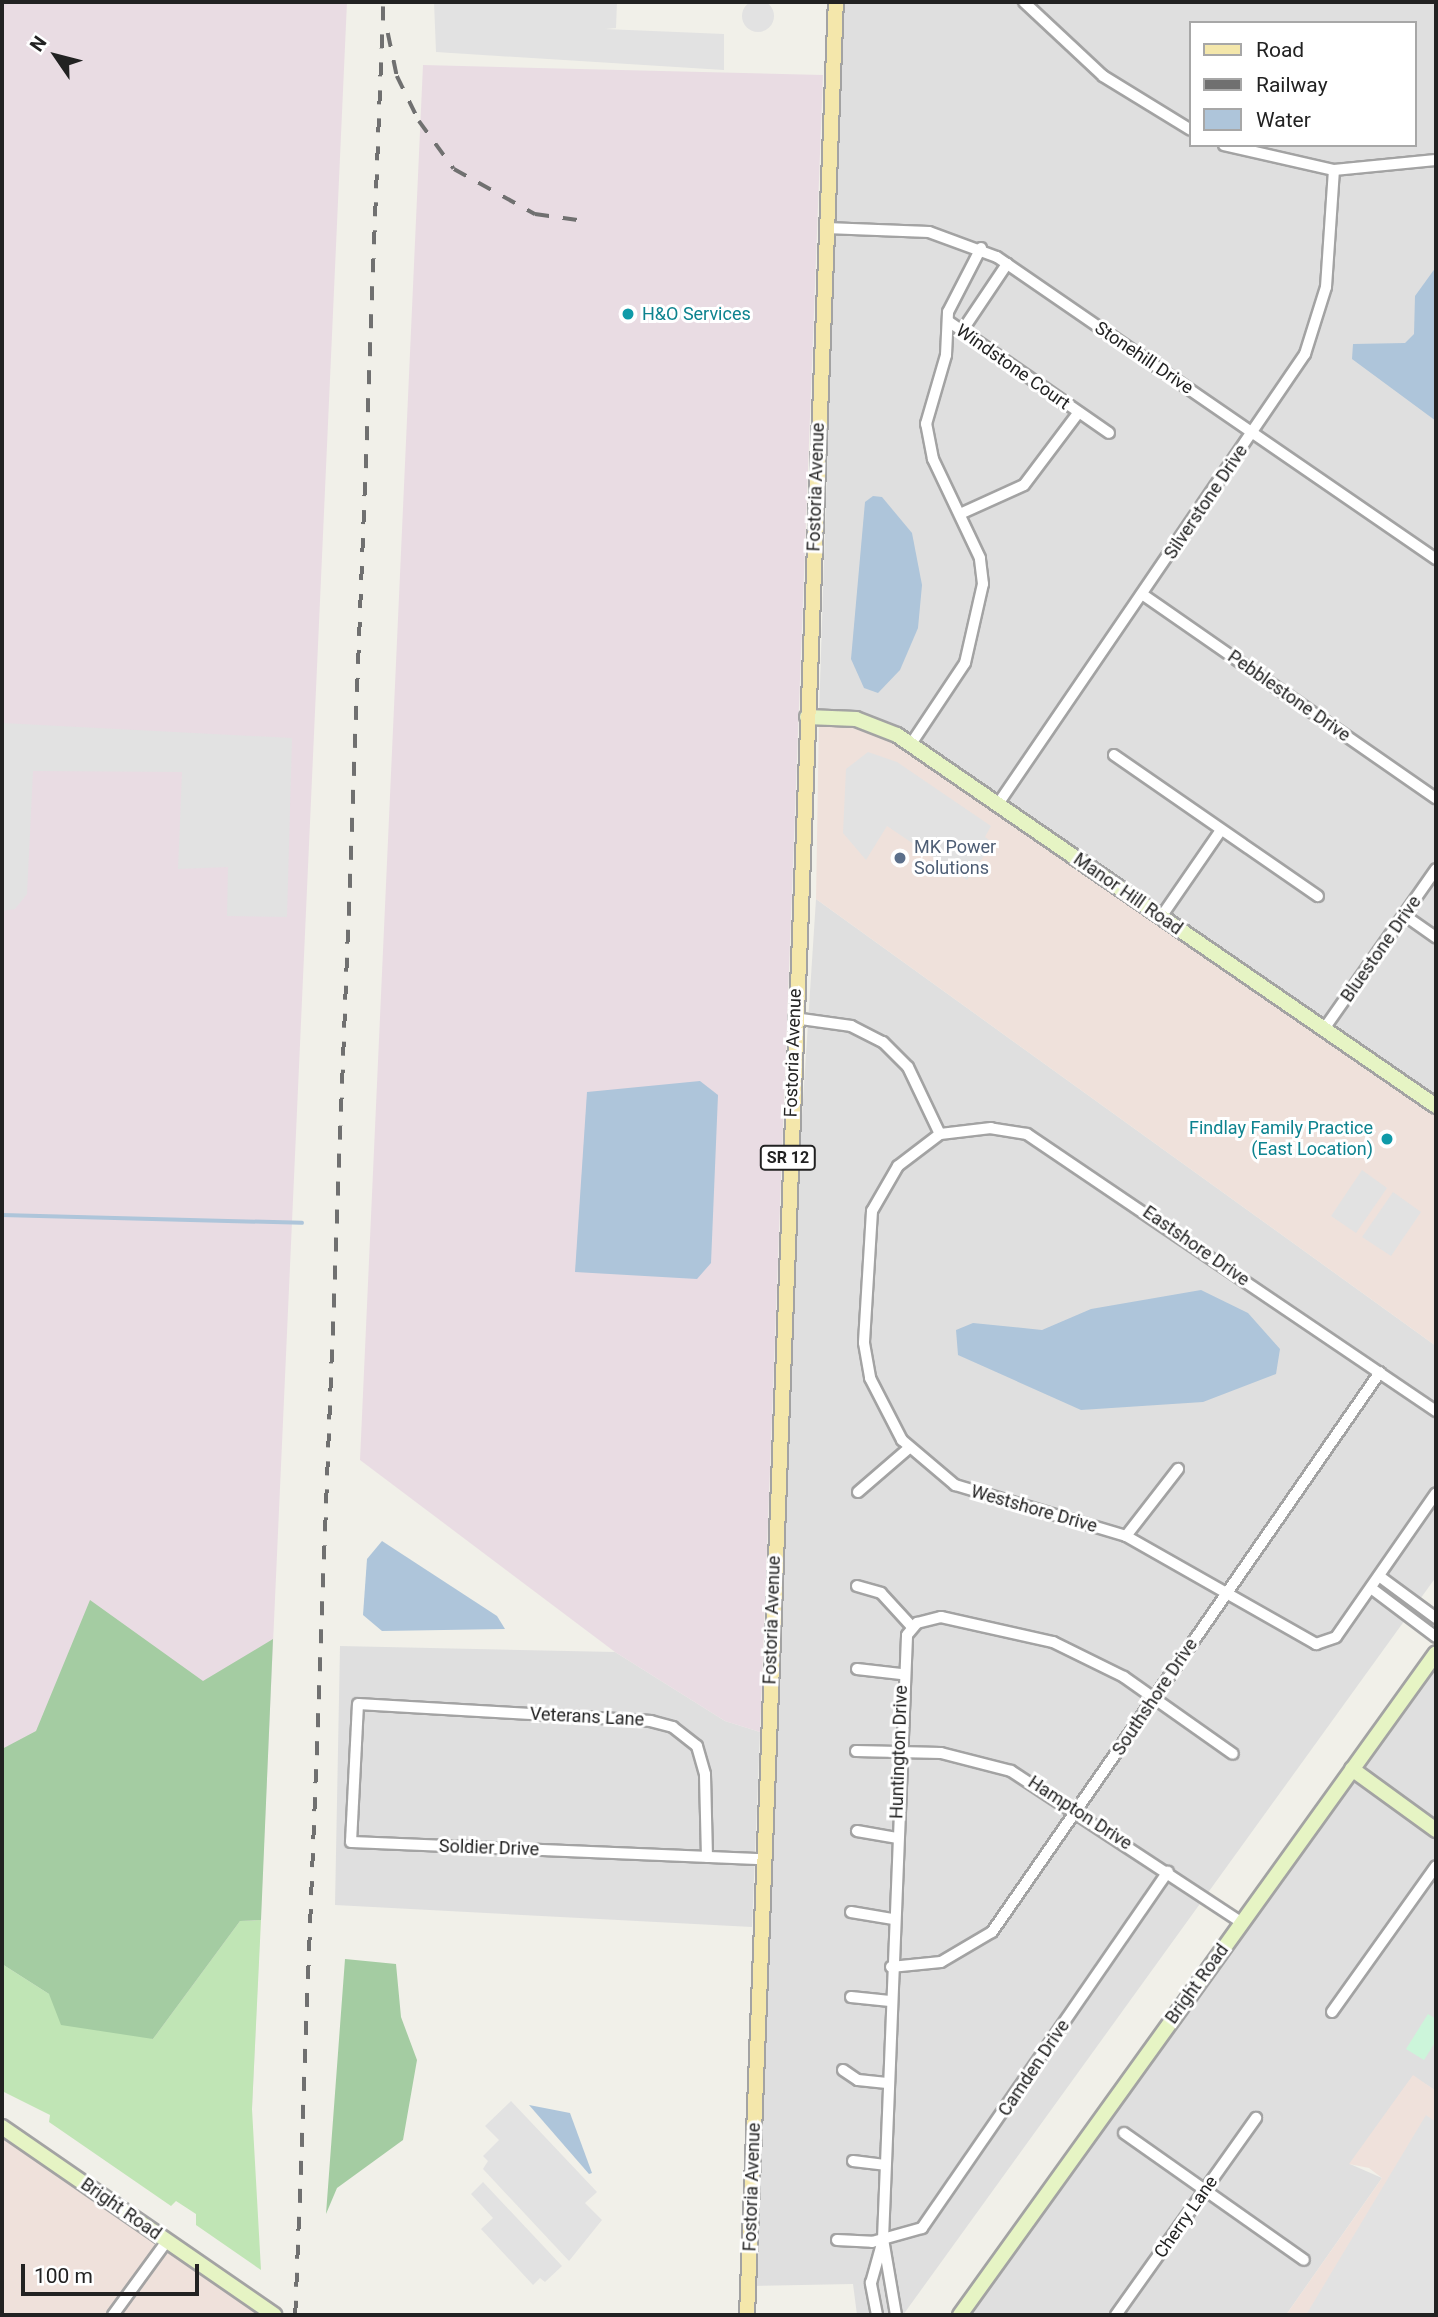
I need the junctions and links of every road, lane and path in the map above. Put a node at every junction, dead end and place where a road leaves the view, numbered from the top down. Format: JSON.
{"nodes":[{"id":1,"x":836,"y":2,"type":"edge"},
{"id":2,"x":1024,"y":2,"type":"edge"},
{"id":3,"x":1190,"y":129,"type":"edge"},
{"id":4,"x":1230,"y":147,"type":"edge"},
{"id":5,"x":1436,"y":160,"type":"edge"},
{"id":6,"x":1334,"y":170,"type":"junction"},
{"id":7,"x":826,"y":228,"type":"junction"},
{"id":8,"x":981,"y":248,"type":"junction"},
{"id":9,"x":1007,"y":264,"type":"junction"},
{"id":10,"x":948,"y":321,"type":"junction"},
{"id":11,"x":962,"y":331,"type":"junction"},
{"id":12,"x":1079,"y":412,"type":"junction"},
{"id":13,"x":1109,"y":433,"type":"dead end"},
{"id":14,"x":1253,"y":433,"type":"junction"},
{"id":15,"x":960,"y":514,"type":"junction"},
{"id":16,"x":1436,"y":559,"type":"edge"},
{"id":17,"x":1142,"y":594,"type":"junction"},
{"id":18,"x":807,"y":717,"type":"junction"},
{"id":19,"x":911,"y":744,"type":"junction"},
{"id":20,"x":1114,"y":755,"type":"dead end"},
{"id":21,"x":1436,"y":798,"type":"edge"},
{"id":22,"x":998,"y":804,"type":"junction"},
{"id":23,"x":1221,"y":830,"type":"junction"},
{"id":24,"x":1436,"y":869,"type":"edge"},
{"id":25,"x":1318,"y":896,"type":"dead end"},
{"id":26,"x":1404,"y":915,"type":"junction"},
{"id":27,"x":1161,"y":917,"type":"junction"},
{"id":28,"x":1436,"y":937,"type":"edge"},
{"id":29,"x":794,"y":1018,"type":"junction"},
{"id":30,"x":1324,"y":1029,"type":"junction"},
{"id":31,"x":1436,"y":1106,"type":"edge"},
{"id":32,"x":940,"y":1134,"type":"junction"},
{"id":33,"x":1380,"y":1372,"type":"junction"},
{"id":34,"x":1436,"y":1411,"type":"edge"},
{"id":35,"x":909,"y":1448,"type":"junction"},
{"id":36,"x":1178,"y":1469,"type":"dead end"},
{"id":37,"x":858,"y":1492,"type":"dead end"},
{"id":38,"x":1436,"y":1493,"type":"edge"},
{"id":39,"x":1126,"y":1536,"type":"junction"},
{"id":40,"x":1379,"y":1576,"type":"junction"},
{"id":41,"x":857,"y":1586,"type":"dead end"},
{"id":42,"x":1371,"y":1588,"type":"junction"},
{"id":43,"x":1227,"y":1591,"type":"junction"},
{"id":44,"x":1436,"y":1618,"type":"edge"},
{"id":45,"x":912,"y":1627,"type":"junction"},
{"id":46,"x":1436,"y":1637,"type":"edge"},
{"id":47,"x":1436,"y":1653,"type":"edge"},
{"id":48,"x":857,"y":1669,"type":"dead end"},
{"id":49,"x":901,"y":1674,"type":"junction"},
{"id":50,"x":1154,"y":1697,"type":"junction"},
{"id":51,"x":358,"y":1704,"type":"joint"},
{"id":52,"x":856,"y":1751,"type":"dead end"},
{"id":53,"x":899,"y":1752,"type":"junction"},
{"id":54,"x":1233,"y":1754,"type":"dead end"},
{"id":55,"x":1352,"y":1769,"type":"junction"},
{"id":56,"x":1078,"y":1810,"type":"junction"},
{"id":57,"x":1436,"y":1830,"type":"edge"},
{"id":58,"x":857,"y":1831,"type":"dead end"},
{"id":59,"x":896,"y":1838,"type":"junction"},
{"id":60,"x":707,"y":1857,"type":"junction"},
{"id":61,"x":764,"y":1859,"type":"junction"},
{"id":62,"x":1436,"y":1866,"type":"edge"},
{"id":63,"x":1168,"y":1872,"type":"junction"},
{"id":64,"x":851,"y":1912,"type":"dead end"},
{"id":65,"x":893,"y":1919,"type":"junction"},
{"id":66,"x":1242,"y":1923,"type":"junction"},
{"id":67,"x":891,"y":1967,"type":"junction"},
{"id":68,"x":851,"y":1997,"type":"dead end"},
{"id":69,"x":890,"y":2001,"type":"junction"},
{"id":70,"x":1332,"y":2012,"type":"dead end"},
{"id":71,"x":843,"y":2070,"type":"dead end"},
{"id":72,"x":887,"y":2083,"type":"junction"},
{"id":73,"x":1256,"y":2118,"type":"dead end"},
{"id":74,"x":2,"y":2127,"type":"edge"},
{"id":75,"x":1124,"y":2133,"type":"dead end"},
{"id":76,"x":853,"y":2161,"type":"dead end"},
{"id":77,"x":885,"y":2165,"type":"junction"},
{"id":78,"x":1206,"y":2189,"type":"junction"},
{"id":79,"x":883,"y":2239,"type":"junction"},
{"id":80,"x":837,"y":2240,"type":"dead end"},
{"id":81,"x":167,"y":2241,"type":"junction"},
{"id":82,"x":1304,"y":2260,"type":"dead end"},
{"id":83,"x":113,"y":2315,"type":"edge"},
{"id":84,"x":275,"y":2315,"type":"edge"},
{"id":85,"x":747,"y":2315,"type":"edge"},
{"id":86,"x":877,"y":2315,"type":"edge"},
{"id":87,"x":896,"y":2315,"type":"edge"},
{"id":88,"x":960,"y":2315,"type":"edge"},
{"id":89,"x":1116,"y":2315,"type":"edge"}],
"edges":[{"from":1,"to":7,"type":"main road","name":"Fostoria Avenue","number":"SR 12"},
{"from":2,"to":3,"type":"street"},
{"from":4,"to":6,"type":"street"},
{"from":5,"to":6,"type":"street"},
{"from":6,"to":14,"type":"street","name":"Silverstone Drive"},
{"from":7,"to":8,"type":"street","name":"Stonehill Drive"},
{"from":7,"to":18,"type":"main road","name":"Fostoria Avenue","number":"SR 12"},
{"from":8,"to":9,"type":"street","name":"Stonehill Drive"},
{"from":8,"to":10,"type":"street"},
{"from":9,"to":11,"type":"street"},
{"from":9,"to":14,"type":"street","name":"Stonehill Drive"},
{"from":10,"to":11,"type":"street","name":"Windstone Court"},
{"from":10,"to":15,"type":"street"},
{"from":11,"to":12,"type":"street","name":"Windstone Court"},
{"from":12,"to":13,"type":"street","name":"Windstone Court"},
{"from":12,"to":15,"type":"street","name":"Windstone Court"},
{"from":14,"to":16,"type":"street","name":"Stonehill Drive"},
{"from":14,"to":17,"type":"street","name":"Silverstone Drive"},
{"from":15,"to":19,"type":"street"},
{"from":17,"to":21,"type":"street","name":"Pebblestone Drive"},
{"from":17,"to":22,"type":"street","name":"Silverstone Drive"},
{"from":18,"to":19,"type":"main road","name":"Manor Hill Road"},
{"from":18,"to":29,"type":"main road","name":"Fostoria Avenue","number":"SR 12"},
{"from":19,"to":22,"type":"main road","name":"Manor Hill Road"},
{"from":20,"to":23,"type":"street"},
{"from":22,"to":27,"type":"main road","name":"Manor Hill Road"},
{"from":23,"to":25,"type":"street"},
{"from":23,"to":27,"type":"street"},
{"from":24,"to":26,"type":"street","name":"Bluestone Drive"},
{"from":26,"to":28,"type":"street"},
{"from":26,"to":30,"type":"street","name":"Bluestone Drive"},
{"from":27,"to":30,"type":"main road","name":"Manor Hill Road"},
{"from":29,"to":32,"type":"street"},
{"from":29,"to":61,"type":"main road","name":"Fostoria Avenue","number":"SR 12"},
{"from":30,"to":31,"type":"main road","name":"Manor Hill Road"},
{"from":32,"to":33,"type":"street","name":"Eastshore Drive"},
{"from":32,"to":35,"type":"street","name":"Westshore Drive"},
{"from":33,"to":34,"type":"street","name":"Eastshore Drive"},
{"from":33,"to":43,"type":"street","name":"Southshore Drive"},
{"from":35,"to":37,"type":"street"},
{"from":35,"to":39,"type":"street","name":"Westshore Drive"},
{"from":36,"to":39,"type":"street"},
{"from":38,"to":40,"type":"street"},
{"from":39,"to":43,"type":"street","name":"Westshore Drive"},
{"from":40,"to":42,"type":"street","name":"Westshore Drive"},
{"from":40,"to":44,"type":"street"},
{"from":41,"to":45,"type":"street"},
{"from":42,"to":43,"type":"street","name":"Westshore Drive"},
{"from":42,"to":46,"type":"street"},
{"from":43,"to":50,"type":"street","name":"Southshore Drive"},
{"from":45,"to":49,"type":"street","name":"Huntington Drive"},
{"from":45,"to":50,"type":"street"},
{"from":47,"to":55,"type":"main road","name":"Bright Road"},
{"from":48,"to":49,"type":"street"},
{"from":49,"to":53,"type":"street","name":"Huntington Drive"},
{"from":50,"to":54,"type":"street"},
{"from":50,"to":56,"type":"street","name":"Southshore Drive"},
{"from":51,"to":60,"type":"street","name":"Veterans Lane"},
{"from":51,"to":60,"type":"street","name":"Soldier Drive"},
{"from":52,"to":53,"type":"street","name":"Hampton Drive"},
{"from":53,"to":56,"type":"street","name":"Hampton Drive"},
{"from":53,"to":59,"type":"street","name":"Huntington Drive"},
{"from":55,"to":57,"type":"main road"},
{"from":55,"to":66,"type":"main road","name":"Bright Road"},
{"from":56,"to":63,"type":"street","name":"Hampton Drive"},
{"from":56,"to":67,"type":"street","name":"Southshore Drive"},
{"from":58,"to":59,"type":"street"},
{"from":59,"to":65,"type":"street","name":"Huntington Drive"},
{"from":60,"to":61,"type":"street","name":"Soldier Drive"},
{"from":61,"to":85,"type":"main road","name":"Fostoria Avenue","number":"SR 12"},
{"from":62,"to":70,"type":"street"},
{"from":63,"to":66,"type":"street","name":"Hampton Drive"},
{"from":63,"to":79,"type":"street","name":"Camden Drive"},
{"from":64,"to":65,"type":"street"},
{"from":65,"to":67,"type":"street","name":"Huntington Drive"},
{"from":66,"to":88,"type":"main road","name":"Bright Road"},
{"from":67,"to":69,"type":"street","name":"Huntington Drive"},
{"from":68,"to":69,"type":"street"},
{"from":69,"to":72,"type":"street","name":"Huntington Drive"},
{"from":71,"to":72,"type":"street"},
{"from":72,"to":77,"type":"street","name":"Huntington Drive"},
{"from":73,"to":78,"type":"street","name":"Cherry Lane"},
{"from":74,"to":81,"type":"main road","name":"Bright Road"},
{"from":75,"to":78,"type":"street"},
{"from":76,"to":77,"type":"street"},
{"from":77,"to":79,"type":"street","name":"Huntington Drive"},
{"from":78,"to":82,"type":"street"},
{"from":78,"to":89,"type":"street","name":"Cherry Lane"},
{"from":79,"to":80,"type":"street","name":"Camden Drive"},
{"from":79,"to":86,"type":"street","name":"Huntington Drive"},
{"from":79,"to":87,"type":"street","name":"Huntington Drive"},
{"from":81,"to":83,"type":"street"},
{"from":81,"to":84,"type":"main road","name":"Bright Road"}]}
